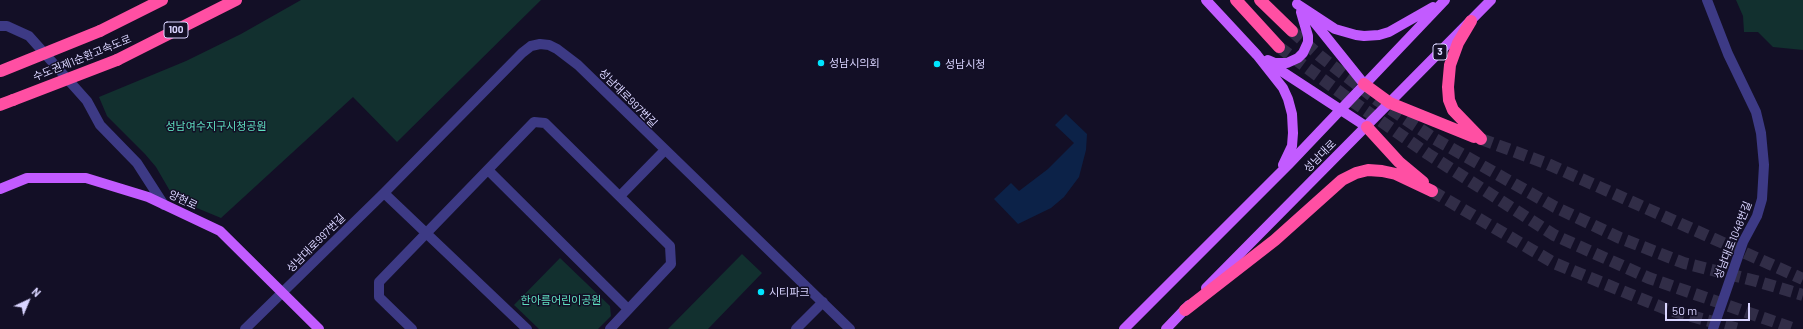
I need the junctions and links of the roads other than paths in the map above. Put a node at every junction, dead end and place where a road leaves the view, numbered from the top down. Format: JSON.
{"nodes":[{"id":1,"x":162,"y":0,"type":"edge"},
{"id":2,"x":236,"y":0,"type":"edge"},
{"id":3,"x":1206,"y":0,"type":"edge"},
{"id":4,"x":1236,"y":0,"type":"edge"},
{"id":5,"x":1260,"y":0,"type":"edge"},
{"id":6,"x":1444,"y":0,"type":"edge"},
{"id":7,"x":1491,"y":0,"type":"edge"},
{"id":8,"x":1707,"y":0,"type":"edge"},
{"id":9,"x":1295,"y":2,"type":"edge"},
{"id":10,"x":1471,"y":21,"type":"junction"},
{"id":11,"x":0,"y":26,"type":"edge"},
{"id":12,"x":1292,"y":31,"type":"tunnel mouth"},
{"id":13,"x":1279,"y":47,"type":"tunnel mouth"},
{"id":14,"x":1257,"y":55,"type":"junction"},
{"id":15,"x":1,"y":71,"type":"edge"},
{"id":16,"x":1364,"y":84,"type":"junction"},
{"id":17,"x":1390,"y":104,"type":"junction"},
{"id":18,"x":0,"y":105,"type":"edge"},
{"id":19,"x":1342,"y":109,"type":"junction"},
{"id":20,"x":1367,"y":127,"type":"junction"},
{"id":21,"x":665,"y":150,"type":"junction"},
{"id":22,"x":488,"y":170,"type":"junction"},
{"id":23,"x":1275,"y":178,"type":"junction"},
{"id":24,"x":0,"y":188,"type":"edge"},
{"id":25,"x":384,"y":192,"type":"junction"},
{"id":26,"x":620,"y":196,"type":"junction"},
{"id":27,"x":164,"y":205,"type":"junction"},
{"id":28,"x":426,"y":233,"type":"junction"},
{"id":29,"x":282,"y":293,"type":"junction"},
{"id":30,"x":823,"y":302,"type":"junction"},
{"id":31,"x":628,"y":309,"type":"junction"},
{"id":32,"x":1185,"y":310,"type":"junction"},
{"id":33,"x":245,"y":329,"type":"edge"},
{"id":34,"x":319,"y":329,"type":"edge"},
{"id":35,"x":412,"y":329,"type":"edge"},
{"id":36,"x":527,"y":329,"type":"edge"},
{"id":37,"x":610,"y":329,"type":"edge"},
{"id":38,"x":796,"y":329,"type":"edge"},
{"id":39,"x":850,"y":329,"type":"edge"},
{"id":40,"x":1124,"y":329,"type":"edge"},
{"id":41,"x":1166,"y":329,"type":"edge"},
{"id":42,"x":1712,"y":329,"type":"edge"}],
"edges":[{"from":1,"to":15,"type":"highway","name":"수도권제1순환고속도로","bridge":true},
{"from":2,"to":18,"type":"highway","name":"수도권제1순환고속도로","number":"100","bridge":true},
{"from":3,"to":14,"type":"main road"},
{"from":4,"to":13,"type":"highway"},
{"from":5,"to":12,"type":"highway"},
{"from":6,"to":9,"type":"main road"},
{"from":6,"to":16,"type":"main road","name":"성남대로"},
{"from":7,"to":10,"type":"main road","name":"성남대로","number":"3"},
{"from":8,"to":42,"type":"street","name":"성남대로1048번길"},
{"from":9,"to":14,"type":"main road"},
{"from":9,"to":16,"type":"main road"},
{"from":10,"to":17,"type":"main road","name":"성남대로","number":"3"},
{"from":10,"to":17,"type":"highway"},
{"from":11,"to":27,"type":"street"},
{"from":14,"to":19,"type":"main road"},
{"from":14,"to":23,"type":"main road"},
{"from":16,"to":17,"type":"highway"},
{"from":16,"to":19,"type":"main road","name":"성남대로"},
{"from":17,"to":20,"type":"main road","name":"성남대로","number":"3"},
{"from":19,"to":20,"type":"main road"},
{"from":19,"to":23,"type":"main road","name":"성남대로"},
{"from":20,"to":32,"type":"main road","name":"성남대로"},
{"from":20,"to":32,"type":"highway"},
{"from":21,"to":25,"type":"street","name":"성남대로997번길"},
{"from":21,"to":26,"type":"street"},
{"from":21,"to":30,"type":"street","name":"성남대로997번길"},
{"from":22,"to":26,"type":"street"},
{"from":22,"to":28,"type":"street"},
{"from":22,"to":31,"type":"street"},
{"from":23,"to":40,"type":"main road","name":"성남대로"},
{"from":24,"to":27,"type":"main road","name":"양현로"},
{"from":25,"to":28,"type":"street"},
{"from":25,"to":29,"type":"street","name":"성남대로997번길"},
{"from":26,"to":31,"type":"street"},
{"from":27,"to":29,"type":"main road","name":"양현로"},
{"from":28,"to":35,"type":"street"},
{"from":28,"to":36,"type":"street"},
{"from":29,"to":33,"type":"street","name":"성남대로997번길"},
{"from":29,"to":34,"type":"main road","name":"양현로"},
{"from":30,"to":38,"type":"street"},
{"from":30,"to":39,"type":"street","name":"성남대로997번길"},
{"from":31,"to":37,"type":"street"},
{"from":32,"to":41,"type":"main road","name":"성남대로"}]}
